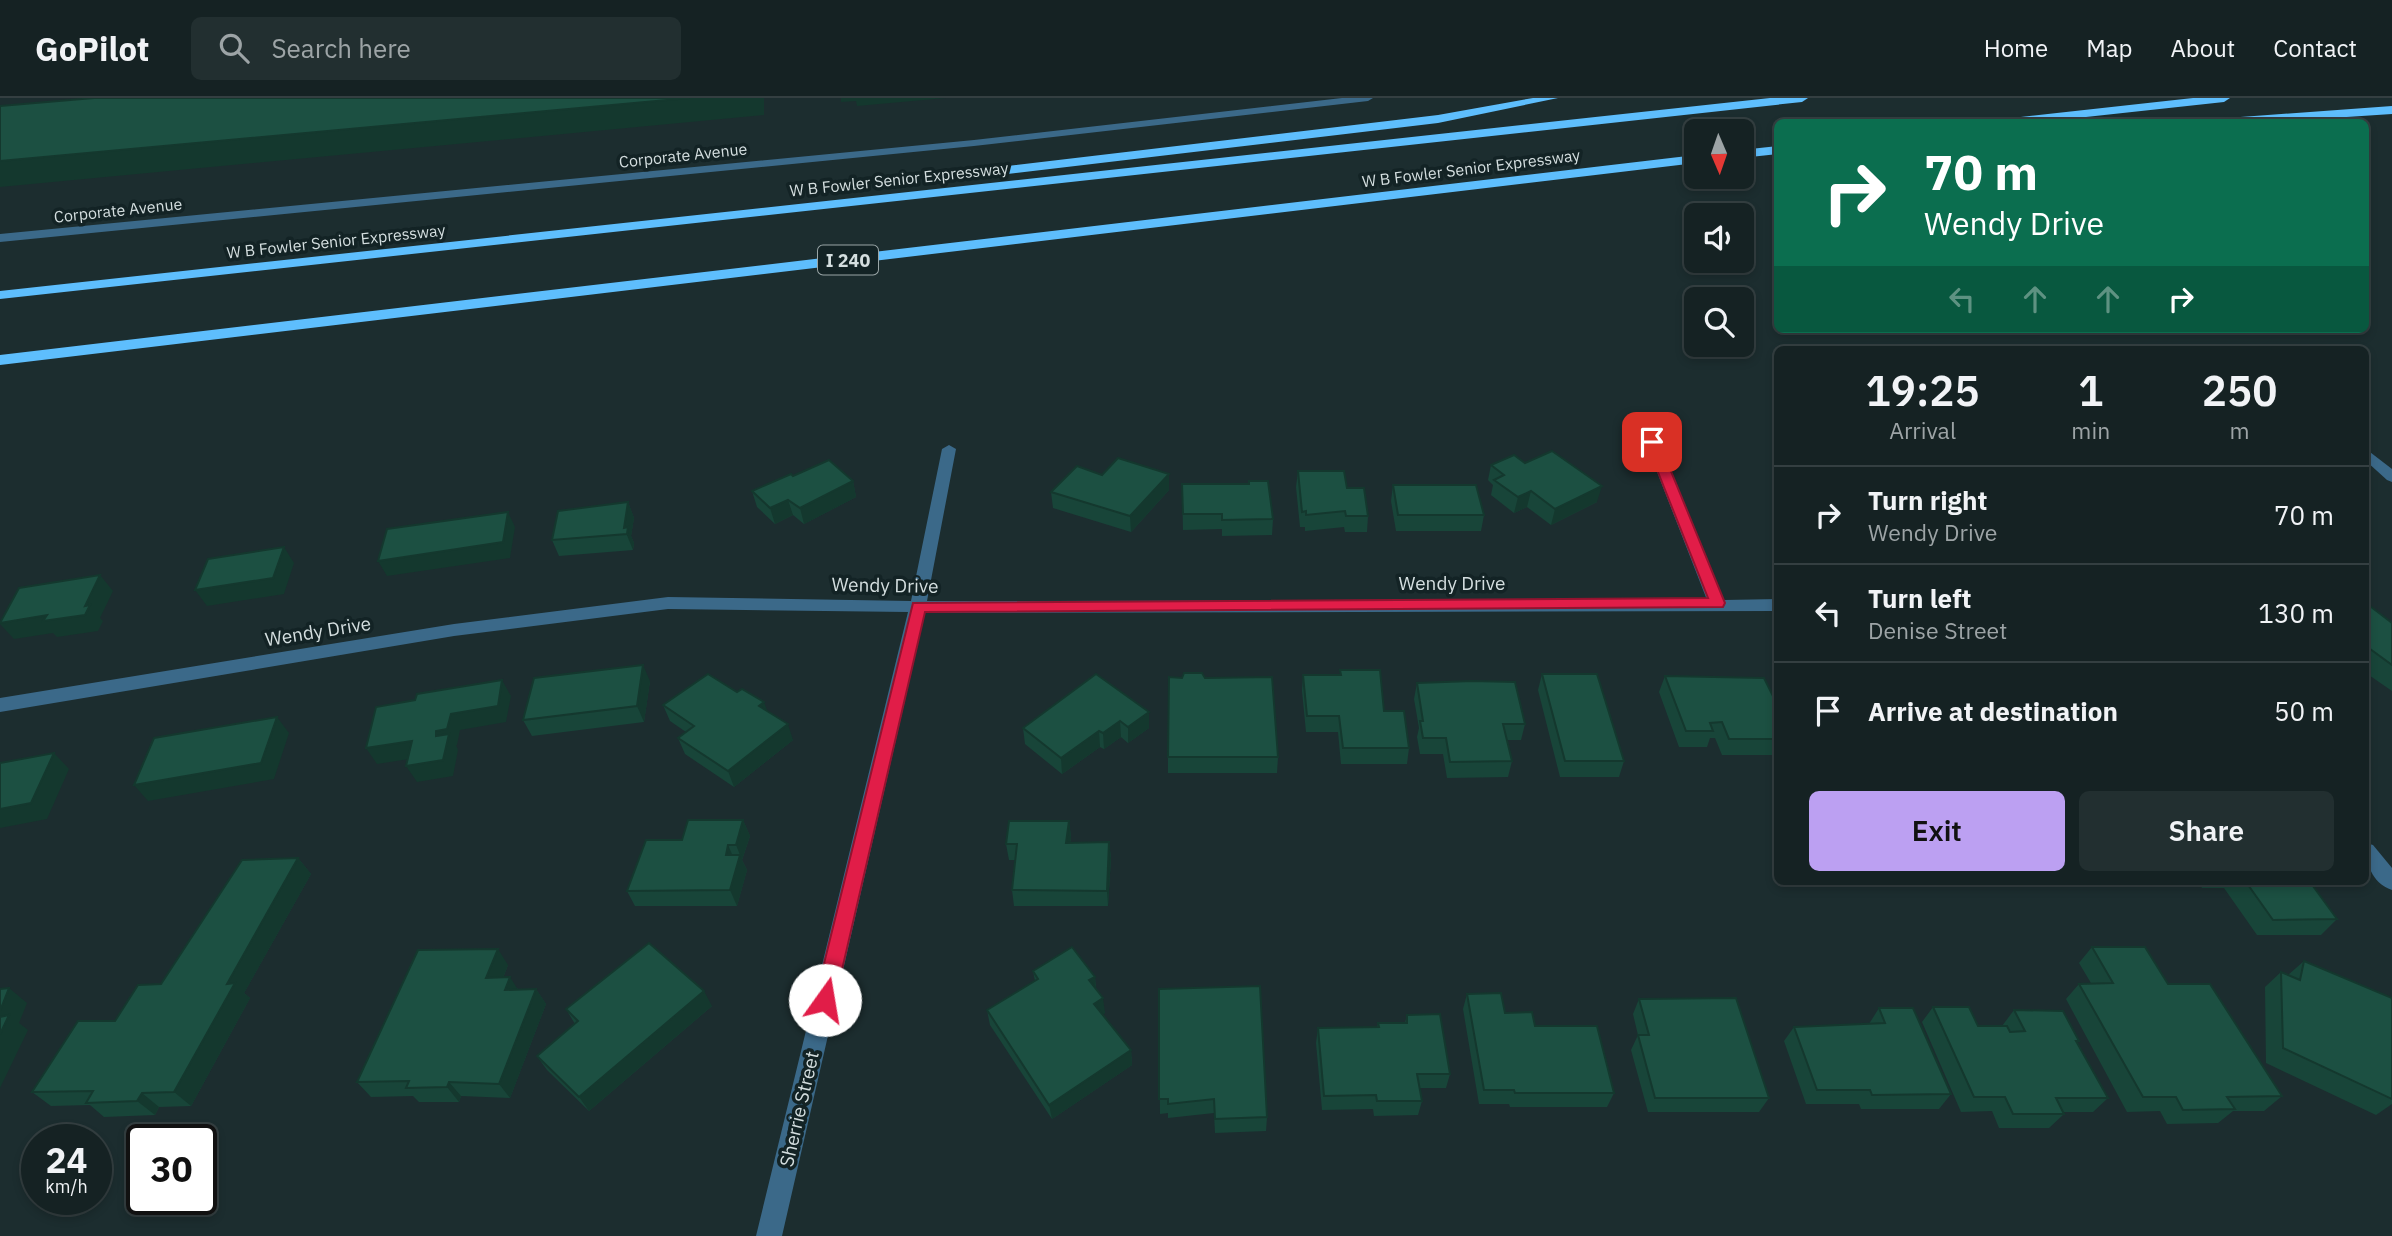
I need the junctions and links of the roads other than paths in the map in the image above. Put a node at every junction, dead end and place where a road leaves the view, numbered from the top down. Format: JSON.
{"nodes":[{"id":1,"x":1368,"y":98,"type":"edge"},
{"id":2,"x":1552,"y":98,"type":"edge"},
{"id":3,"x":1802,"y":98,"type":"edge"},
{"id":4,"x":2224,"y":98,"type":"edge"},
{"id":5,"x":2392,"y":110,"type":"edge"},
{"id":6,"x":2038,"y":119,"type":"edge"},
{"id":7,"x":2268,"y":119,"type":"edge"},
{"id":8,"x":1774,"y":150,"type":"edge"},
{"id":9,"x":1754,"y":153,"type":"edge"},
{"id":10,"x":1684,"y":160,"type":"edge"},
{"id":11,"x":633,"y":226,"type":"junction"},
{"id":12,"x":0,"y":238,"type":"edge"},
{"id":13,"x":0,"y":295,"type":"edge"},
{"id":14,"x":0,"y":360,"type":"edge"},
{"id":15,"x":1652,"y":442,"type":"dead end"},
{"id":16,"x":950,"y":449,"type":"dead end"},
{"id":17,"x":2369,"y":456,"type":"edge"},
{"id":18,"x":2392,"y":477,"type":"edge"},
{"id":19,"x":1717,"y":603,"type":"junction"},
{"id":20,"x":1774,"y":605,"type":"edge"},
{"id":21,"x":918,"y":607,"type":"junction"},
{"id":22,"x":0,"y":705,"type":"edge"},
{"id":23,"x":2369,"y":855,"type":"edge"},
{"id":24,"x":2392,"y":882,"type":"edge"},
{"id":25,"x":769,"y":1236,"type":"edge"}],
"edges":[{"from":1,"to":12,"type":"street","name":"Corporate Avenue"},
{"from":2,"to":11,"type":"highway"},
{"from":3,"to":11,"type":"highway","name":"W B Fowler Senior Expressway"},
{"from":4,"to":6,"type":"highway"},
{"from":5,"to":7,"type":"highway"},
{"from":8,"to":9,"type":"highway"},
{"from":10,"to":14,"type":"highway","name":"W B Fowler Senior Expressway","number":"I 240"},
{"from":11,"to":13,"type":"highway","name":"W B Fowler Senior Expressway"},
{"from":15,"to":19,"type":"street"},
{"from":16,"to":21,"type":"street","name":"Sherrie Street"},
{"from":17,"to":18,"type":"street"},
{"from":19,"to":20,"type":"street","name":"Wendy Drive"},
{"from":19,"to":21,"type":"street","name":"Wendy Drive"},
{"from":21,"to":22,"type":"street","name":"Wendy Drive"},
{"from":21,"to":25,"type":"street","name":"Sherrie Street"},
{"from":23,"to":24,"type":"street"}]}
